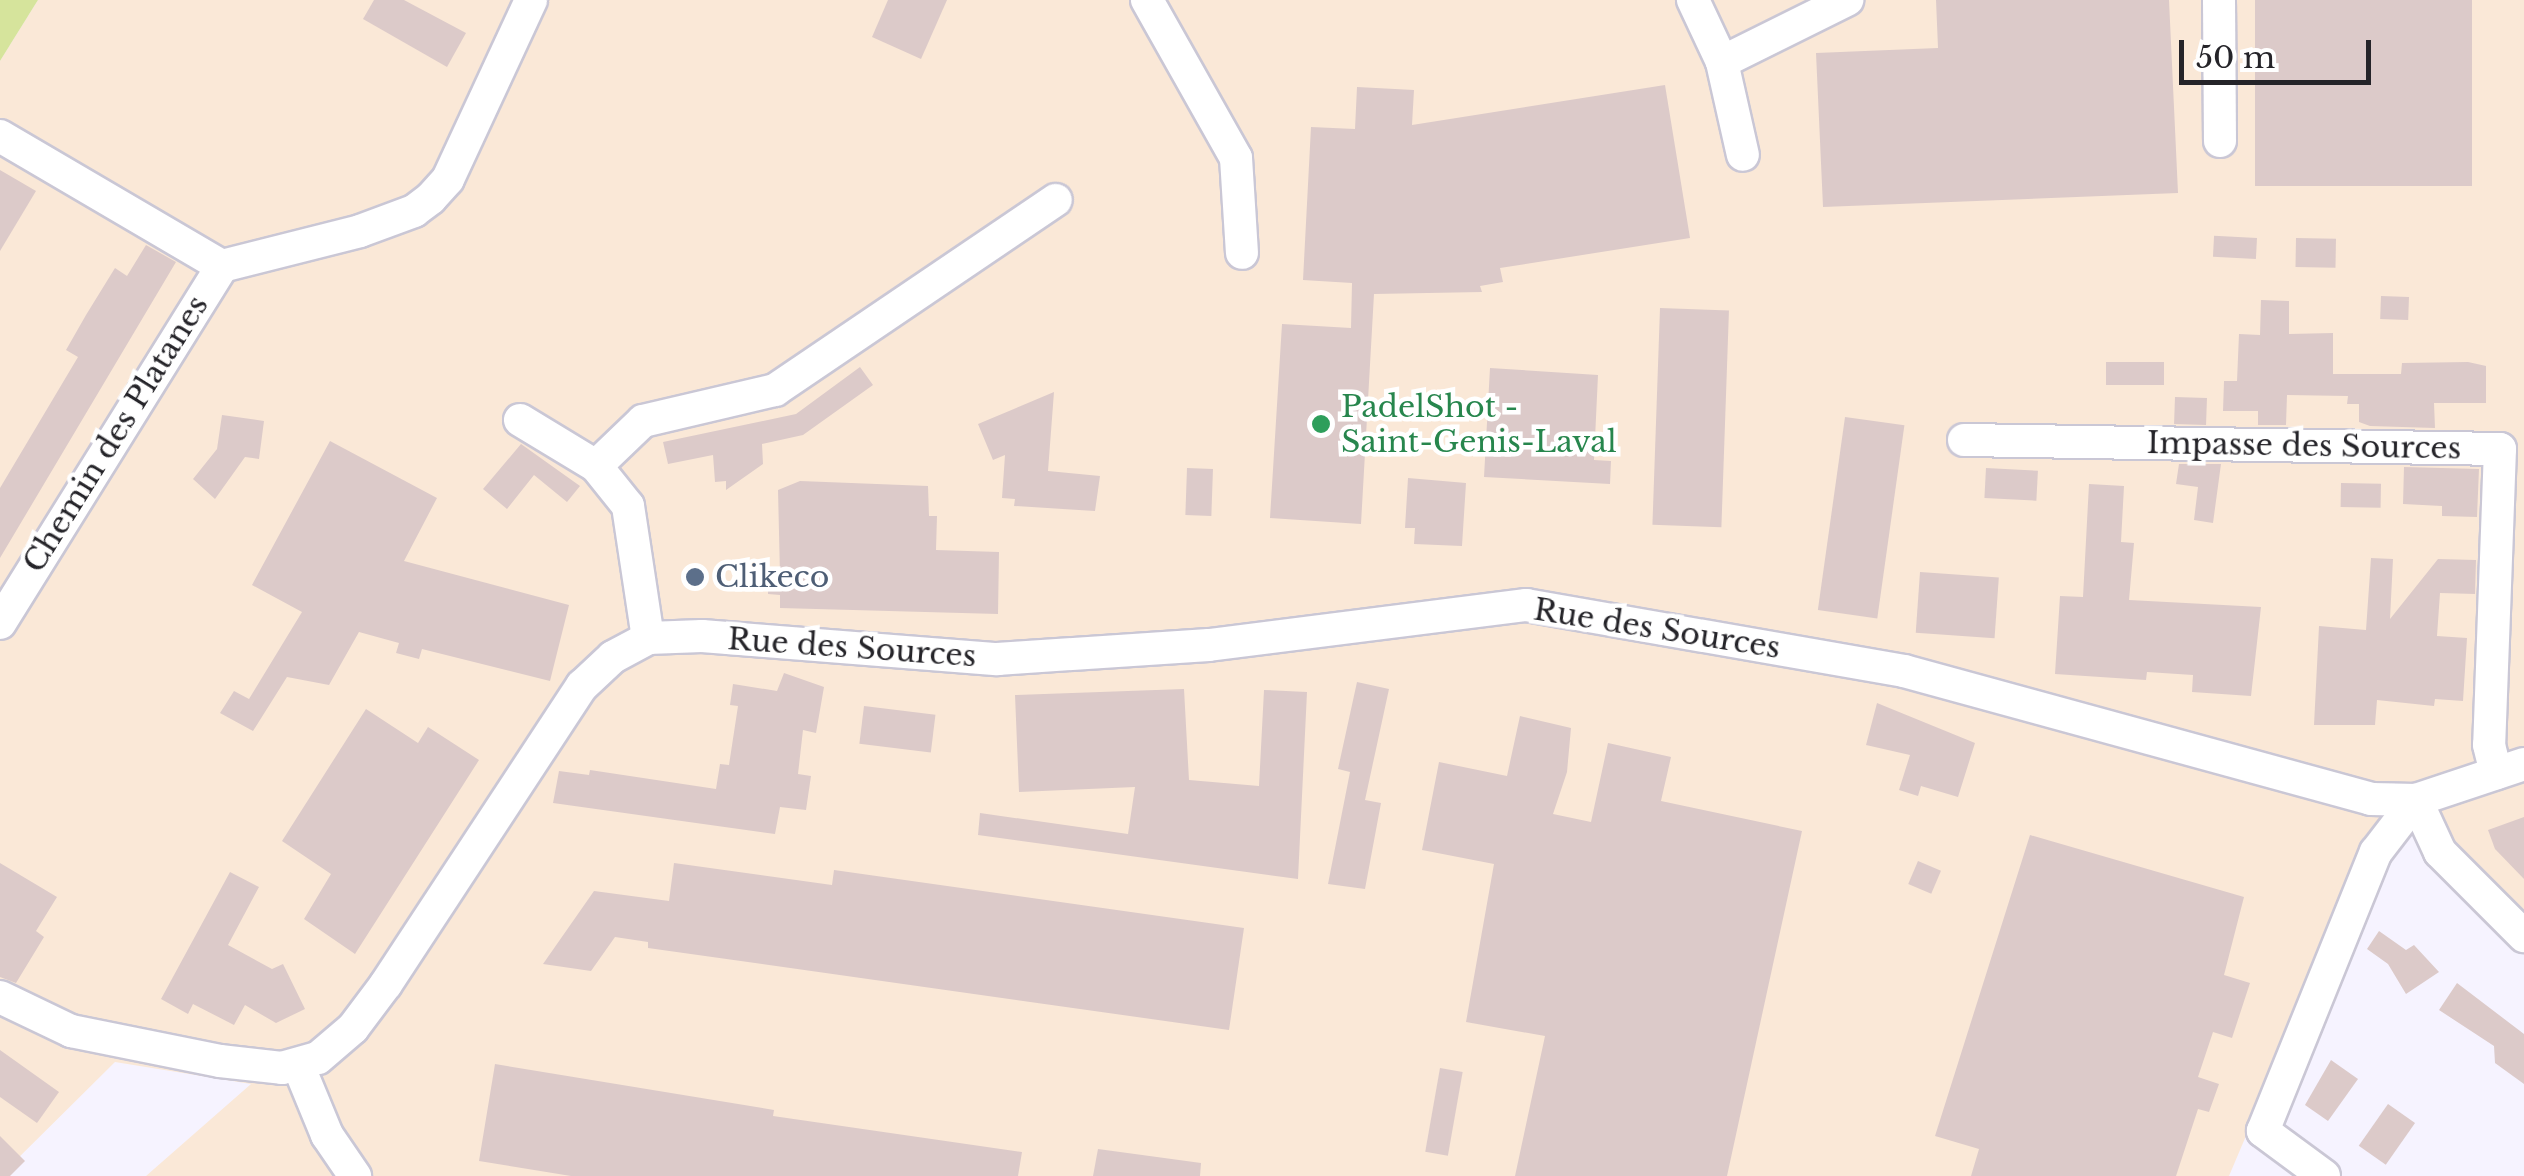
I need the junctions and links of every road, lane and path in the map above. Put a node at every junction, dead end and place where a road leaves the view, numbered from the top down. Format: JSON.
{"nodes":[{"id":1,"x":530,"y":0,"type":"edge"},
{"id":2,"x":1147,"y":0,"type":"edge"},
{"id":3,"x":1693,"y":0,"type":"edge"},
{"id":4,"x":1847,"y":0,"type":"edge"},
{"id":5,"x":2220,"y":0,"type":"edge"},
{"id":6,"x":1722,"y":62,"type":"junction"},
{"id":7,"x":0,"y":136,"type":"edge"},
{"id":8,"x":2220,"y":141,"type":"dead end"},
{"id":9,"x":1743,"y":155,"type":"dead end"},
{"id":10,"x":1056,"y":200,"type":"dead end"},
{"id":11,"x":1242,"y":253,"type":"dead end"},
{"id":12,"x":222,"y":266,"type":"junction"},
{"id":13,"x":520,"y":420,"type":"dead end"},
{"id":14,"x":1964,"y":440,"type":"dead end"},
{"id":15,"x":596,"y":466,"type":"junction"},
{"id":16,"x":2,"y":613,"type":"edge"},
{"id":17,"x":648,"y":638,"type":"junction"},
{"id":18,"x":2510,"y":769,"type":"edge"},
{"id":19,"x":2416,"y":800,"type":"junction"},
{"id":20,"x":2524,"y":936,"type":"edge"},
{"id":21,"x":0,"y":996,"type":"edge"},
{"id":22,"x":299,"y":1067,"type":"junction"},
{"id":23,"x":355,"y":1176,"type":"edge"},
{"id":24,"x":2324,"y":1176,"type":"edge"}],
"edges":[{"from":1,"to":12,"type":"street","name":"Chemin des Platanes"},
{"from":2,"to":11,"type":"street"},
{"from":3,"to":6,"type":"street"},
{"from":4,"to":6,"type":"street"},
{"from":5,"to":8,"type":"street"},
{"from":6,"to":9,"type":"street"},
{"from":7,"to":12,"type":"street"},
{"from":10,"to":15,"type":"street"},
{"from":12,"to":16,"type":"street","name":"Chemin des Platanes"},
{"from":13,"to":15,"type":"street"},
{"from":14,"to":18,"type":"street","name":"Impasse des Sources"},
{"from":15,"to":17,"type":"street"},
{"from":17,"to":19,"type":"street","name":"Rue des Sources"},
{"from":17,"to":22,"type":"street","name":"Rue des Sources"},
{"from":18,"to":19,"type":"street","name":"Rue des Sources"},
{"from":19,"to":20,"type":"street"},
{"from":19,"to":24,"type":"street"},
{"from":21,"to":22,"type":"street"},
{"from":22,"to":23,"type":"street"}]}
